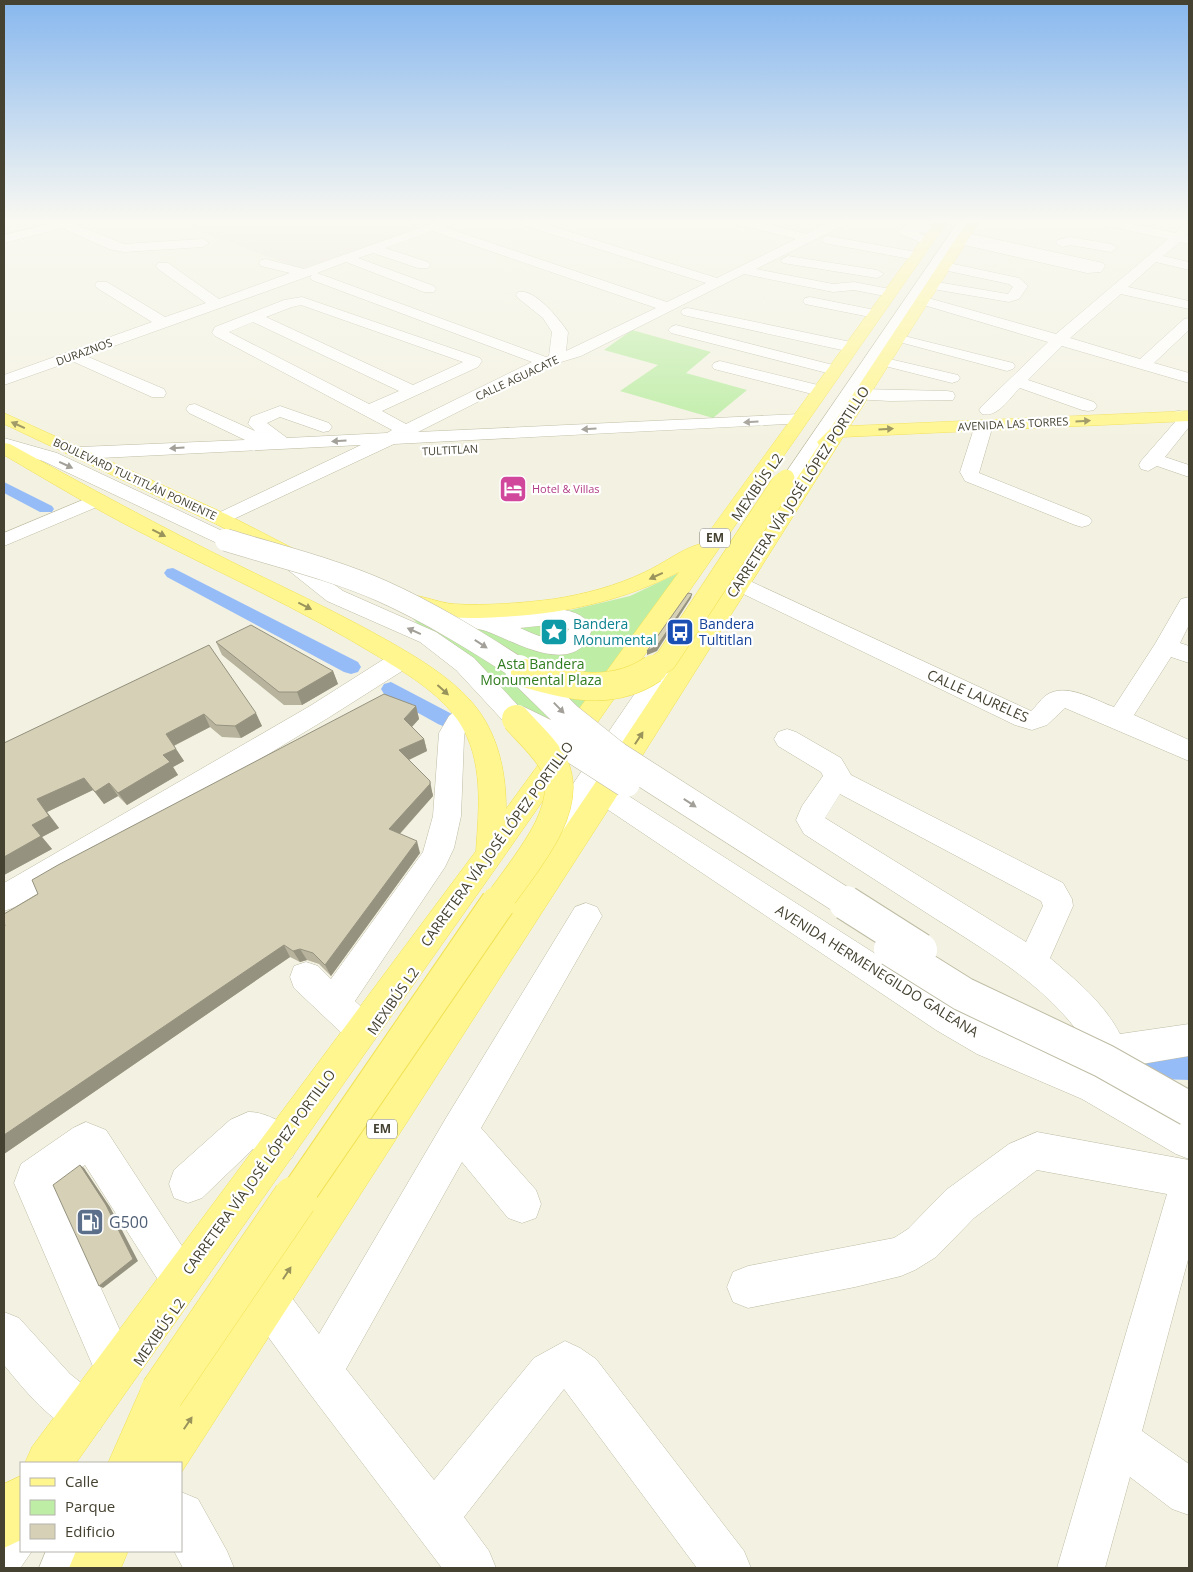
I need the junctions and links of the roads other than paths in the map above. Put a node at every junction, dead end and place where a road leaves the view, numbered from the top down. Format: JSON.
{"nodes":[{"id":1,"x":119,"y":295,"type":"edge"},
{"id":2,"x":205,"y":295,"type":"edge"},
{"id":3,"x":245,"y":295,"type":"edge"},
{"id":4,"x":368,"y":295,"type":"edge"},
{"id":5,"x":523,"y":295,"type":"dead end"},
{"id":6,"x":634,"y":295,"type":"edge"},
{"id":7,"x":691,"y":295,"type":"edge"},
{"id":8,"x":888,"y":295,"type":"edge"},
{"id":9,"x":904,"y":295,"type":"edge"},
{"id":10,"x":910,"y":295,"type":"edge"},
{"id":11,"x":932,"y":295,"type":"edge"},
{"id":12,"x":946,"y":295,"type":"edge"},
{"id":13,"x":993,"y":295,"type":"edge"},
{"id":14,"x":1014,"y":295,"type":"edge"},
{"id":15,"x":1111,"y":295,"type":"edge"},
{"id":16,"x":1148,"y":295,"type":"edge"},
{"id":17,"x":810,"y":301,"type":"dead end"},
{"id":18,"x":217,"y":304,"type":"junction"},
{"id":19,"x":1188,"y":304,"type":"edge"},
{"id":20,"x":668,"y":307,"type":"junction"},
{"id":21,"x":688,"y":312,"type":"dead end"},
{"id":22,"x":875,"y":314,"type":"junction"},
{"id":23,"x":253,"y":317,"type":"junction"},
{"id":24,"x":1189,"y":322,"type":"edge"},
{"id":25,"x":164,"y":323,"type":"junction"},
{"id":26,"x":676,"y":330,"type":"dead end"},
{"id":27,"x":853,"y":336,"type":"junction"},
{"id":28,"x":898,"y":338,"type":"junction"},
{"id":29,"x":1059,"y":340,"type":"junction"},
{"id":30,"x":73,"y":356,"type":"junction"},
{"id":31,"x":551,"y":360,"type":"junction"},
{"id":32,"x":883,"y":361,"type":"junction"},
{"id":33,"x":1143,"y":364,"type":"junction"},
{"id":34,"x":720,"y":366,"type":"dead end"},
{"id":35,"x":1007,"y":366,"type":"dead end"},
{"id":36,"x":952,"y":378,"type":"dead end"},
{"id":37,"x":1189,"y":378,"type":"edge"},
{"id":38,"x":4,"y":380,"type":"edge"},
{"id":39,"x":1018,"y":382,"type":"junction"},
{"id":40,"x":796,"y":386,"type":"junction"},
{"id":41,"x":413,"y":391,"type":"junction"},
{"id":42,"x":820,"y":391,"type":"junction"},
{"id":43,"x":158,"y":393,"type":"dead end"},
{"id":44,"x":948,"y":396,"type":"dead end"},
{"id":45,"x":846,"y":401,"type":"junction"},
{"id":46,"x":1088,"y":406,"type":"junction"},
{"id":47,"x":195,"y":409,"type":"dead end"},
{"id":48,"x":368,"y":411,"type":"junction"},
{"id":49,"x":1186,"y":416,"type":"edge"},
{"id":50,"x":4,"y":418,"type":"edge"},
{"id":51,"x":986,"y":418,"type":"junction"},
{"id":52,"x":798,"y":422,"type":"junction"},
{"id":53,"x":323,"y":427,"type":"dead end"},
{"id":54,"x":399,"y":435,"type":"junction"},
{"id":55,"x":4,"y":443,"type":"edge"},
{"id":56,"x":276,"y":444,"type":"junction"},
{"id":57,"x":4,"y":448,"type":"edge"},
{"id":58,"x":80,"y":453,"type":"junction"},
{"id":59,"x":356,"y":454,"type":"junction"},
{"id":60,"x":110,"y":467,"type":"junction"},
{"id":61,"x":1189,"y":471,"type":"edge"},
{"id":62,"x":792,"y":473,"type":"junction"},
{"id":63,"x":97,"y":500,"type":"junction"},
{"id":64,"x":1082,"y":521,"type":"dead end"},
{"id":65,"x":224,"y":530,"type":"junction"},
{"id":66,"x":4,"y":540,"type":"edge"},
{"id":67,"x":265,"y":542,"type":"junction"},
{"id":68,"x":712,"y":542,"type":"junction"},
{"id":69,"x":739,"y":584,"type":"junction"},
{"id":70,"x":1189,"y":604,"type":"edge"},
{"id":71,"x":444,"y":611,"type":"junction"},
{"id":72,"x":488,"y":624,"type":"dead end"},
{"id":73,"x":1166,"y":646,"type":"junction"},
{"id":74,"x":1189,"y":656,"type":"edge"},
{"id":75,"x":400,"y":660,"type":"junction"},
{"id":76,"x":525,"y":673,"type":"junction"},
{"id":77,"x":467,"y":714,"type":"junction"},
{"id":78,"x":516,"y":718,"type":"junction"},
{"id":79,"x":1119,"y":719,"type":"junction"},
{"id":80,"x":787,"y":739,"type":"dead end"},
{"id":81,"x":1189,"y":752,"type":"edge"},
{"id":82,"x":841,"y":782,"type":"junction"},
{"id":83,"x":603,"y":794,"type":"junction"},
{"id":84,"x":490,"y":854,"type":"junction"},
{"id":85,"x":4,"y":898,"type":"edge"},
{"id":86,"x":586,"y":916,"type":"dead end"},
{"id":87,"x":1032,"y":962,"type":"junction"},
{"id":88,"x":306,"y":977,"type":"dead end"},
{"id":89,"x":334,"y":1003,"type":"junction"},
{"id":90,"x":362,"y":1030,"type":"junction"},
{"id":91,"x":1189,"y":1040,"type":"edge"},
{"id":92,"x":1110,"y":1052,"type":"junction"},
{"id":93,"x":1095,"y":1086,"type":"junction"},
{"id":94,"x":1189,"y":1109,"type":"edge"},
{"id":95,"x":1141,"y":1113,"type":"junction"},
{"id":96,"x":459,"y":1131,"type":"junction"},
{"id":97,"x":1189,"y":1141,"type":"edge"},
{"id":98,"x":279,"y":1145,"type":"junction"},
{"id":99,"x":1189,"y":1179,"type":"edge"},
{"id":100,"x":188,"y":1184,"type":"dead end"},
{"id":101,"x":1189,"y":1185,"type":"edge"},
{"id":102,"x":522,"y":1204,"type":"dead end"},
{"id":103,"x":182,"y":1280,"type":"junction"},
{"id":104,"x":748,"y":1287,"type":"dead end"},
{"id":105,"x":268,"y":1301,"type":"junction"},
{"id":106,"x":4,"y":1333,"type":"edge"},
{"id":107,"x":116,"y":1370,"type":"junction"},
{"id":108,"x":319,"y":1370,"type":"junction"},
{"id":109,"x":84,"y":1414,"type":"junction"},
{"id":110,"x":1117,"y":1440,"type":"junction"},
{"id":111,"x":49,"y":1462,"type":"edge"},
{"id":112,"x":67,"y":1462,"type":"edge"},
{"id":113,"x":132,"y":1462,"type":"edge"},
{"id":114,"x":133,"y":1462,"type":"edge"},
{"id":115,"x":162,"y":1462,"type":"edge"},
{"id":116,"x":1189,"y":1492,"type":"edge"},
{"id":117,"x":20,"y":1501,"type":"edge"},
{"id":118,"x":434,"y":1517,"type":"junction"},
{"id":119,"x":182,"y":1518,"type":"edge"},
{"id":120,"x":4,"y":1524,"type":"edge"},
{"id":121,"x":20,"y":1527,"type":"edge"},
{"id":122,"x":4,"y":1550,"type":"edge"},
{"id":123,"x":73,"y":1552,"type":"edge"},
{"id":124,"x":94,"y":1552,"type":"edge"},
{"id":125,"x":103,"y":1552,"type":"edge"},
{"id":126,"x":63,"y":1568,"type":"edge"},
{"id":127,"x":86,"y":1568,"type":"edge"},
{"id":128,"x":93,"y":1568,"type":"edge"},
{"id":129,"x":210,"y":1568,"type":"edge"},
{"id":130,"x":472,"y":1568,"type":"edge"},
{"id":131,"x":727,"y":1568,"type":"edge"},
{"id":132,"x":1081,"y":1568,"type":"edge"}],
"edges":[{"from":1,"to":25,"type":"street"},
{"from":2,"to":18,"type":"street"},
{"from":3,"to":18,"type":"street","name":"DURAZNOS"},
{"from":4,"to":31,"type":"street"},
{"from":5,"to":31,"type":"street"},
{"from":6,"to":20,"type":"street"},
{"from":7,"to":20,"type":"street","name":"CALLE AGUACATE"},
{"from":8,"to":22,"type":"main road","name":"CARRETERA VÍA JOSÉ LÓPEZ PORTILLO","number":"EM"},
{"from":9,"to":112,"type":"street","name":"MEXIBÚS L2"},
{"from":10,"to":45,"type":"street","name":"MEXIBÚS L2"},
{"from":11,"to":28,"type":"main road","name":"CARRETERA VÍA JOSÉ LÓPEZ PORTILLO","number":"EM"},
{"from":12,"to":29,"type":"street"},
{"from":13,"to":14,"type":"street"},
{"from":15,"to":29,"type":"street"},
{"from":16,"to":19,"type":"street"},
{"from":17,"to":22,"type":"street"},
{"from":18,"to":25,"type":"street","name":"DURAZNOS"},
{"from":20,"to":31,"type":"street","name":"CALLE AGUACATE"},
{"from":21,"to":27,"type":"street"},
{"from":22,"to":27,"type":"main road","name":"CARRETERA VÍA JOSÉ LÓPEZ PORTILLO","number":"EM"},
{"from":23,"to":41,"type":"street"},
{"from":23,"to":41,"type":"street"},
{"from":23,"to":48,"type":"street"},
{"from":24,"to":33,"type":"street"},
{"from":25,"to":30,"type":"street","name":"DURAZNOS"},
{"from":26,"to":45,"type":"street"},
{"from":27,"to":45,"type":"main road","name":"CARRETERA VÍA JOSÉ LÓPEZ PORTILLO","number":"EM"},
{"from":28,"to":32,"type":"main road","name":"CARRETERA VÍA JOSÉ LÓPEZ PORTILLO","number":"EM"},
{"from":28,"to":35,"type":"street"},
{"from":29,"to":33,"type":"street"},
{"from":29,"to":39,"type":"street"},
{"from":30,"to":38,"type":"street","name":"DURAZNOS"},
{"from":30,"to":43,"type":"street"},
{"from":31,"to":54,"type":"street","name":"CALLE AGUACATE"},
{"from":32,"to":36,"type":"street"},
{"from":32,"to":45,"type":"main road","name":"CARRETERA VÍA JOSÉ LÓPEZ PORTILLO","number":"EM"},
{"from":33,"to":37,"type":"street"},
{"from":34,"to":40,"type":"street"},
{"from":39,"to":46,"type":"street"},
{"from":39,"to":51,"type":"street"},
{"from":40,"to":42,"type":"street"},
{"from":40,"to":52,"type":"street"},
{"from":41,"to":48,"type":"street"},
{"from":42,"to":45,"type":"main road","name":"CARRETERA VÍA JOSÉ LÓPEZ PORTILLO","number":"EM"},
{"from":42,"to":52,"type":"main road","name":"CARRETERA VÍA JOSÉ LÓPEZ PORTILLO","number":"EM"},
{"from":44,"to":45,"type":"street"},
{"from":45,"to":51,"type":"main road","name":"AVENIDA LAS TORRES"},
{"from":45,"to":62,"type":"street","name":"MEXIBÚS L2"},
{"from":45,"to":62,"type":"main road"},
{"from":45,"to":69,"type":"main road","name":"CARRETERA VÍA JOSÉ LÓPEZ PORTILLO","number":"EM"},
{"from":46,"to":49,"type":"main road","name":"AVENIDA LAS TORRES"},
{"from":46,"to":51,"type":"main road","name":"AVENIDA LAS TORRES"},
{"from":47,"to":56,"type":"street","name":"TULTITLAN"},
{"from":48,"to":54,"type":"street"},
{"from":51,"to":49,"type":"main road","name":"AVENIDA LAS TORRES","one_way":true},
{"from":49,"to":61,"type":"street"},
{"from":58,"to":50,"type":"main road","name":"BOULEVARD TULTITLÁN PONIENTE","one_way":true},
{"from":51,"to":64,"type":"street"},
{"from":52,"to":54,"type":"street","name":"TULTITLAN","one_way":true},
{"from":52,"to":59,"type":"street","name":"TULTITLAN"},
{"from":52,"to":68,"type":"main road","name":"CARRETERA VÍA JOSÉ LÓPEZ PORTILLO","number":"EM"},
{"from":53,"to":56,"type":"street"},
{"from":54,"to":56,"type":"street","name":"TULTITLAN","one_way":true},
{"from":54,"to":59,"type":"street","name":"CALLE AGUACATE"},
{"from":55,"to":65,"type":"street","name":"BOULEVARD TULTITLÁN PONIENTE","one_way":true},
{"from":56,"to":58,"type":"street","name":"TULTITLAN","one_way":true},
{"from":57,"to":63,"type":"main road"},
{"from":58,"to":60,"type":"main road","name":"BOULEVARD TULTITLÁN PONIENTE"},
{"from":59,"to":60,"type":"street","name":"TULTITLAN"},
{"from":59,"to":65,"type":"street","name":"CALLE AGUACATE"},
{"from":60,"to":65,"type":"main road","name":"BOULEVARD TULTITLÁN PONIENTE"},
{"from":62,"to":76,"type":"main road","bridge":true},
{"from":62,"to":114,"type":"street","name":"MEXIBÚS L2"},
{"from":63,"to":66,"type":"street"},
{"from":63,"to":75,"type":"main road","one_way":true},
{"from":65,"to":67,"type":"main road","name":"BOULEVARD TULTITLÁN PONIENTE"},
{"from":65,"to":76,"type":"street","one_way":true,"bridge":true},
{"from":67,"to":71,"type":"main road","name":"BOULEVARD TULTITLÁN PONIENTE"},
{"from":78,"to":67,"type":"street","one_way":true},
{"from":68,"to":71,"type":"main road","name":"BOULEVARD TULTITLÁN PONIENTE","one_way":true},
{"from":68,"to":84,"type":"main road","name":"CARRETERA VÍA JOSÉ LÓPEZ PORTILLO","number":"EM"},
{"from":69,"to":79,"type":"street","name":"CALLE LAURELES"},
{"from":83,"to":69,"type":"main road","name":"CARRETERA VÍA JOSÉ LÓPEZ PORTILLO","number":"EM","one_way":true},
{"from":70,"to":73,"type":"street"},
{"from":71,"to":72,"type":"street"},
{"from":73,"to":74,"type":"street"},
{"from":73,"to":79,"type":"street"},
{"from":75,"to":77,"type":"main road","one_way":true},
{"from":75,"to":85,"type":"street"},
{"from":76,"to":93,"type":"street","one_way":true,"bridge":true},
{"from":77,"to":84,"type":"main road"},
{"from":77,"to":89,"type":"street"},
{"from":78,"to":94,"type":"street","bridge":true},
{"from":78,"to":113,"type":"main road","bridge":true},
{"from":79,"to":81,"type":"street"},
{"from":80,"to":82,"type":"street"},
{"from":82,"to":87,"type":"street"},
{"from":82,"to":87,"type":"street"},
{"from":83,"to":93,"type":"street","name":"AVENIDA HERMENEGILDO GALEANA"},
{"from":105,"to":83,"type":"main road","name":"CARRETERA VÍA JOSÉ LÓPEZ PORTILLO","number":"EM","one_way":true},
{"from":84,"to":90,"type":"main road","name":"CARRETERA VÍA JOSÉ LÓPEZ PORTILLO","number":"EM"},
{"from":86,"to":96,"type":"street"},
{"from":87,"to":92,"type":"street"},
{"from":88,"to":89,"type":"street"},
{"from":89,"to":90,"type":"street"},
{"from":90,"to":98,"type":"main road","name":"CARRETERA VÍA JOSÉ LÓPEZ PORTILLO","number":"EM"},
{"from":91,"to":92,"type":"street"},
{"from":92,"to":95,"type":"street"},
{"from":93,"to":95,"type":"street","name":"AVENIDA HERMENEGILDO GALEANA"},
{"from":95,"to":97,"type":"street","name":"AVENIDA HERMENEGILDO GALEANA"},
{"from":96,"to":102,"type":"street"},
{"from":96,"to":108,"type":"street"},
{"from":98,"to":100,"type":"street"},
{"from":98,"to":103,"type":"main road","name":"CARRETERA VÍA JOSÉ LÓPEZ PORTILLO","number":"EM"},
{"from":99,"to":104,"type":"street"},
{"from":101,"to":110,"type":"street"},
{"from":103,"to":107,"type":"main road","name":"CARRETERA VÍA JOSÉ LÓPEZ PORTILLO","number":"EM"},
{"from":103,"to":107,"type":"street"},
{"from":105,"to":108,"type":"street"},
{"from":115,"to":105,"type":"main road","name":"CARRETERA VÍA JOSÉ LÓPEZ PORTILLO","number":"EM","one_way":true},
{"from":106,"to":109,"type":"street"},
{"from":107,"to":109,"type":"main road","name":"CARRETERA VÍA JOSÉ LÓPEZ PORTILLO","number":"EM"},
{"from":108,"to":118,"type":"street"},
{"from":109,"to":111,"type":"main road","name":"CARRETERA VÍA JOSÉ LÓPEZ PORTILLO","number":"EM"},
{"from":110,"to":116,"type":"street"},
{"from":110,"to":132,"type":"street"},
{"from":117,"to":120,"type":"main road"},
{"from":118,"to":130,"type":"street"},
{"from":118,"to":131,"type":"street"},
{"from":119,"to":129,"type":"street"},
{"from":121,"to":122,"type":"street"},
{"from":123,"to":126,"type":"street"},
{"from":124,"to":127,"type":"main road"},
{"from":125,"to":128,"type":"main road"}]}
